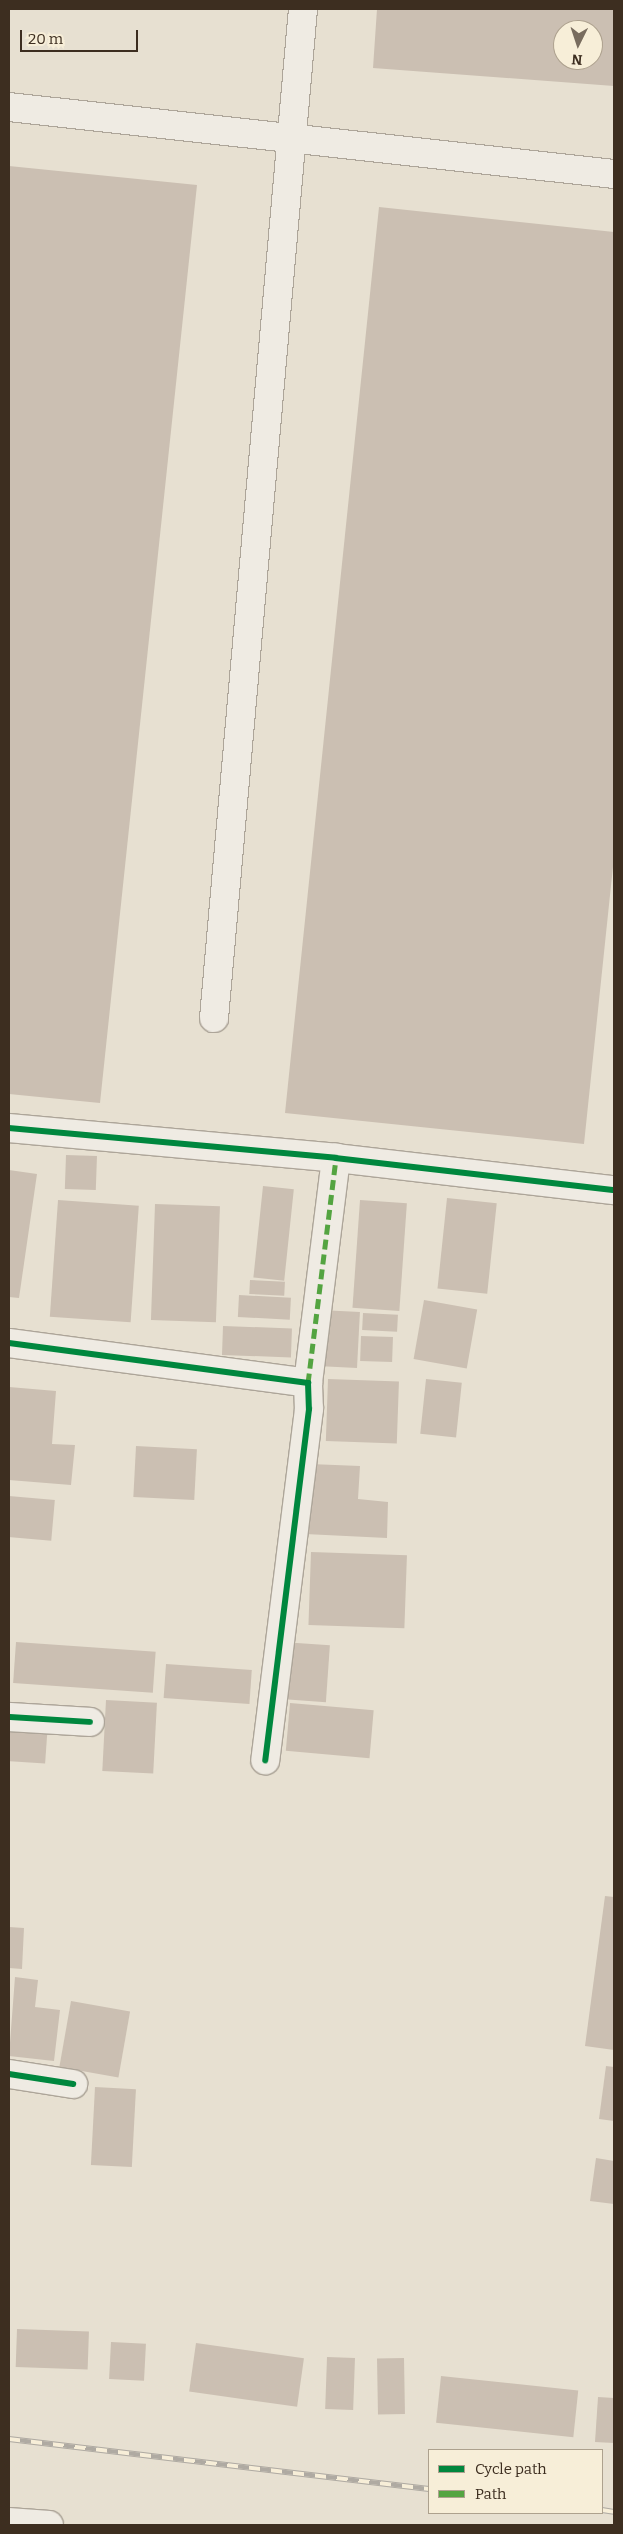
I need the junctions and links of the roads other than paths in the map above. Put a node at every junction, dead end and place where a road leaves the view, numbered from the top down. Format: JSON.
{"nodes":[{"id":1,"x":303,"y":9,"type":"edge"},
{"id":2,"x":9,"y":107,"type":"edge"},
{"id":3,"x":291,"y":138,"type":"junction"},
{"id":4,"x":614,"y":174,"type":"edge"},
{"id":5,"x":214,"y":1018,"type":"dead end"},
{"id":6,"x":9,"y":1128,"type":"edge"},
{"id":7,"x":336,"y":1158,"type":"junction"},
{"id":8,"x":614,"y":1190,"type":"edge"},
{"id":9,"x":9,"y":1343,"type":"edge"},
{"id":10,"x":308,"y":1382,"type":"junction"},
{"id":11,"x":9,"y":1717,"type":"edge"},
{"id":12,"x":90,"y":1722,"type":"dead end"},
{"id":13,"x":266,"y":1760,"type":"dead end"},
{"id":14,"x":9,"y":2074,"type":"edge"},
{"id":15,"x":73,"y":2084,"type":"dead end"},
{"id":16,"x":9,"y":2522,"type":"edge"},
{"id":17,"x":48,"y":2525,"type":"edge"}],
"edges":[{"from":1,"to":3,"type":"street"},
{"from":2,"to":3,"type":"street"},
{"from":3,"to":4,"type":"street"},
{"from":3,"to":5,"type":"street"},
{"from":6,"to":7,"type":"street"},
{"from":7,"to":8,"type":"street"},
{"from":7,"to":10,"type":"street"},
{"from":9,"to":10,"type":"street"},
{"from":10,"to":13,"type":"street"},
{"from":11,"to":12,"type":"street"},
{"from":14,"to":15,"type":"street"},
{"from":16,"to":17,"type":"street"}]}
